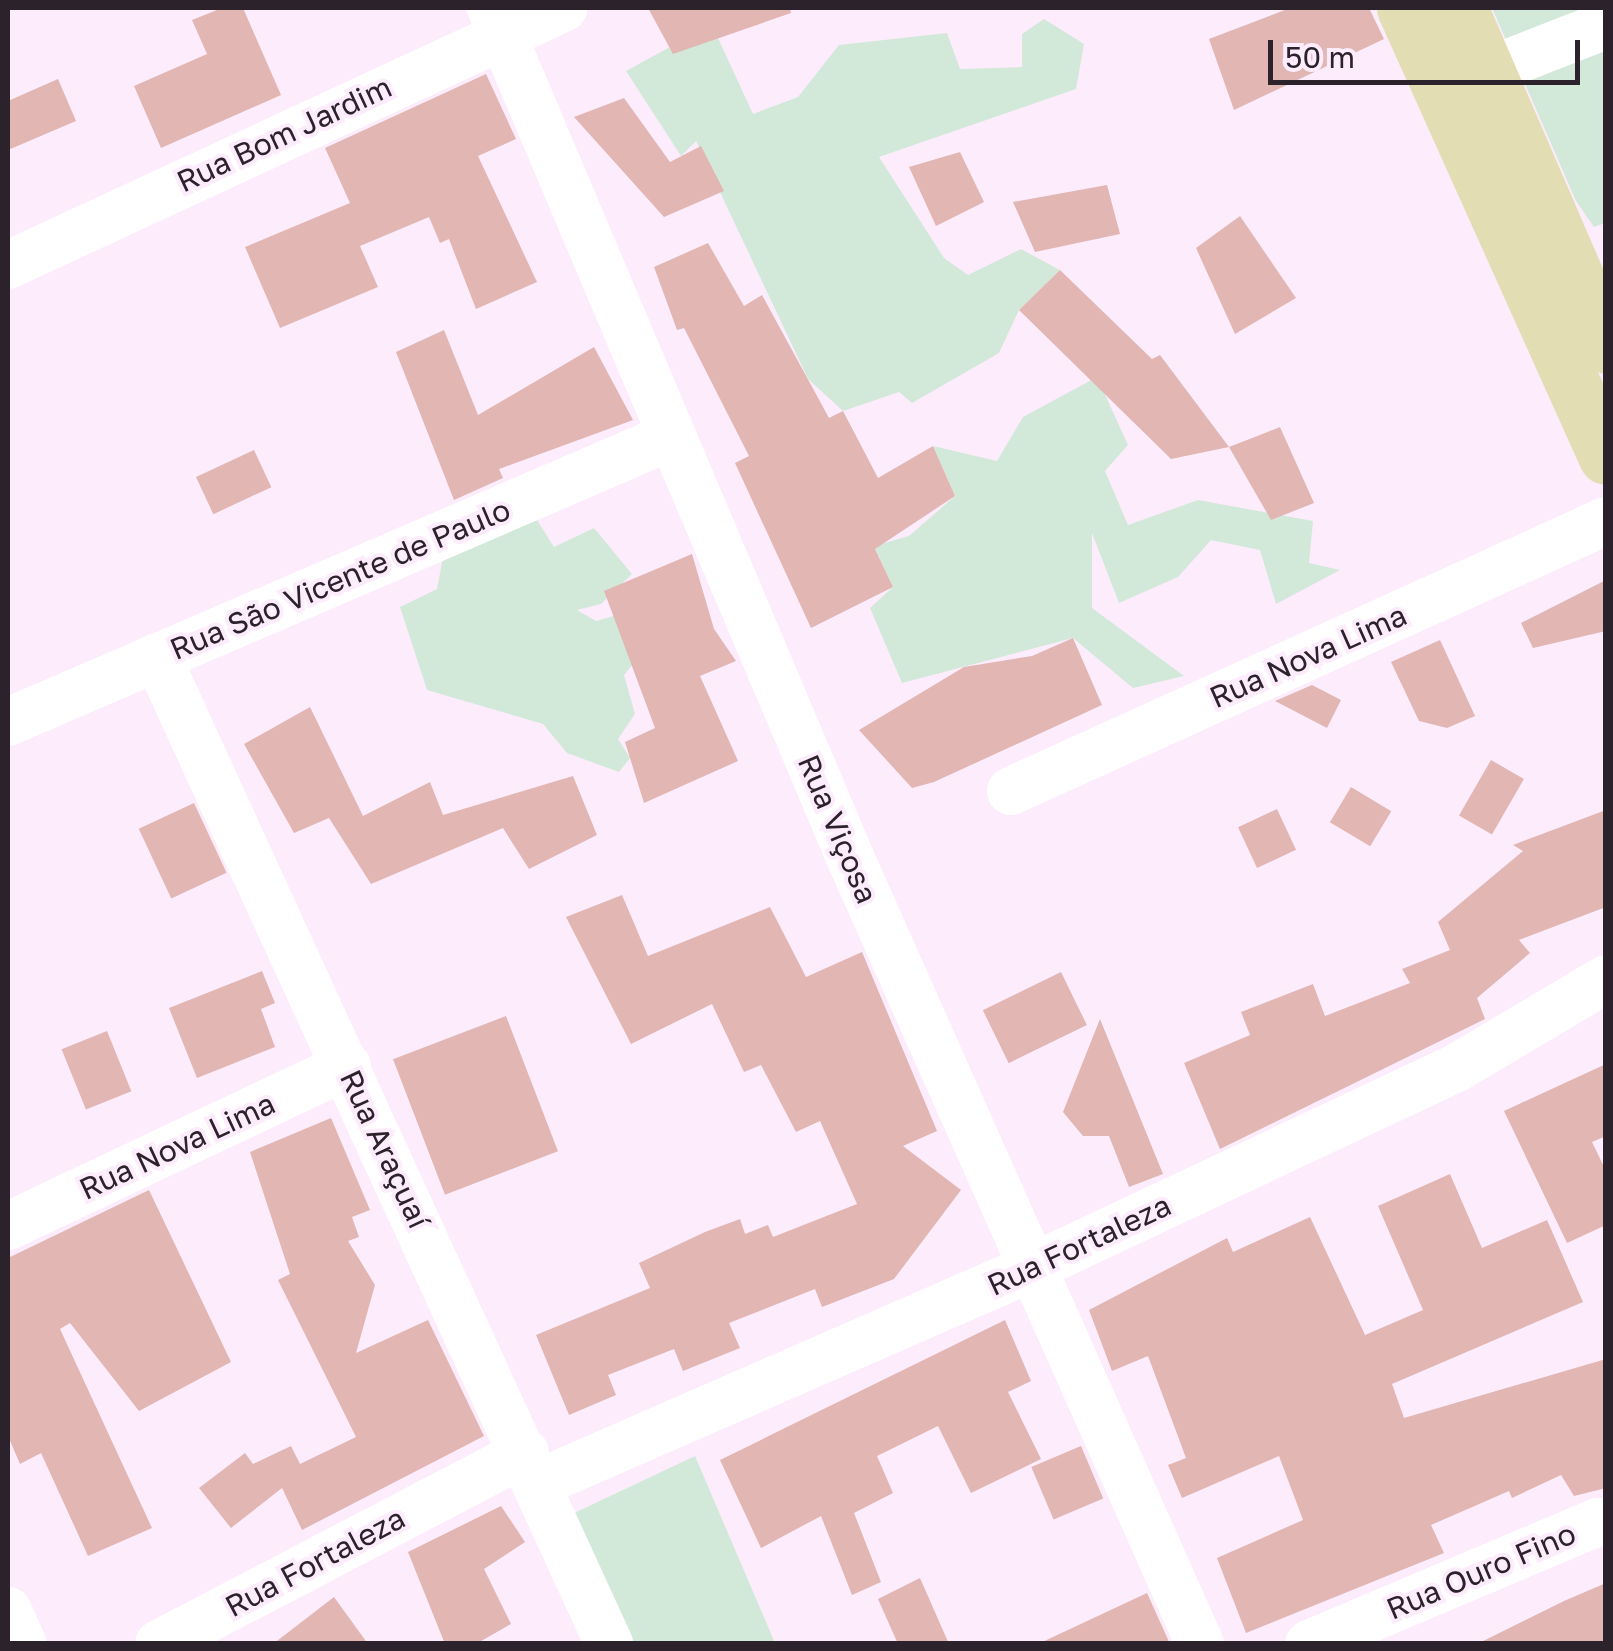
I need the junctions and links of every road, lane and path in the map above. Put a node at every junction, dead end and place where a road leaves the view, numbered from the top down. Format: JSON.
{"nodes":[{"id":1,"x":563,"y":8,"type":"edge"},
{"id":2,"x":1404,"y":8,"type":"edge"},
{"id":3,"x":1460,"y":8,"type":"edge"},
{"id":4,"x":496,"y":19,"type":"edge"},
{"id":5,"x":1606,"y":24,"type":"edge"},
{"id":6,"x":1488,"y":72,"type":"junction"},
{"id":7,"x":11,"y":254,"type":"edge"},
{"id":8,"x":1606,"y":346,"type":"edge"},
{"id":9,"x":672,"y":436,"type":"junction"},
{"id":10,"x":1606,"y":457,"type":"edge"},
{"id":11,"x":1606,"y":521,"type":"edge"},
{"id":12,"x":157,"y":657,"type":"junction"},
{"id":13,"x":8,"y":722,"type":"edge"},
{"id":14,"x":1011,"y":791,"type":"dead end"},
{"id":15,"x":1606,"y":979,"type":"edge"},
{"id":16,"x":347,"y":1066,"type":"junction"},
{"id":17,"x":8,"y":1226,"type":"edge"},
{"id":18,"x":1030,"y":1269,"type":"junction"},
{"id":19,"x":532,"y":1468,"type":"junction"},
{"id":20,"x":1598,"y":1522,"type":"dead end"},
{"id":21,"x":8,"y":1611,"type":"edge"},
{"id":22,"x":22,"y":1644,"type":"edge"},
{"id":23,"x":159,"y":1644,"type":"edge"},
{"id":24,"x":609,"y":1644,"type":"edge"},
{"id":25,"x":1200,"y":1644,"type":"edge"},
{"id":26,"x":1309,"y":1644,"type":"edge"}],
"edges":[{"from":1,"to":4,"type":"street","name":"Rua Bom Jardim"},
{"from":2,"to":10,"type":"main road"},
{"from":3,"to":6,"type":"main road"},
{"from":4,"to":7,"type":"street","name":"Rua Bom Jardim"},
{"from":4,"to":9,"type":"street","name":"Rua Viçosa"},
{"from":5,"to":6,"type":"street"},
{"from":6,"to":8,"type":"main road"},
{"from":9,"to":12,"type":"street","name":"Rua São Vicente de Paulo"},
{"from":9,"to":18,"type":"street","name":"Rua Viçosa"},
{"from":11,"to":14,"type":"street","name":"Rua Nova Lima"},
{"from":12,"to":13,"type":"street","name":"Rua São Vicente de Paulo"},
{"from":12,"to":16,"type":"street","name":"Rua Araçuaí"},
{"from":15,"to":18,"type":"street","name":"Rua Fortaleza"},
{"from":16,"to":17,"type":"street","name":"Rua Nova Lima"},
{"from":16,"to":19,"type":"street","name":"Rua Araçuaí"},
{"from":18,"to":19,"type":"street","name":"Rua Fortaleza"},
{"from":18,"to":25,"type":"street","name":"Rua Viçosa"},
{"from":19,"to":23,"type":"street","name":"Rua Fortaleza"},
{"from":19,"to":24,"type":"street","name":"Rua Araçuaí"},
{"from":20,"to":26,"type":"street","name":"Rua Ouro Fino"},
{"from":21,"to":22,"type":"street"}]}
